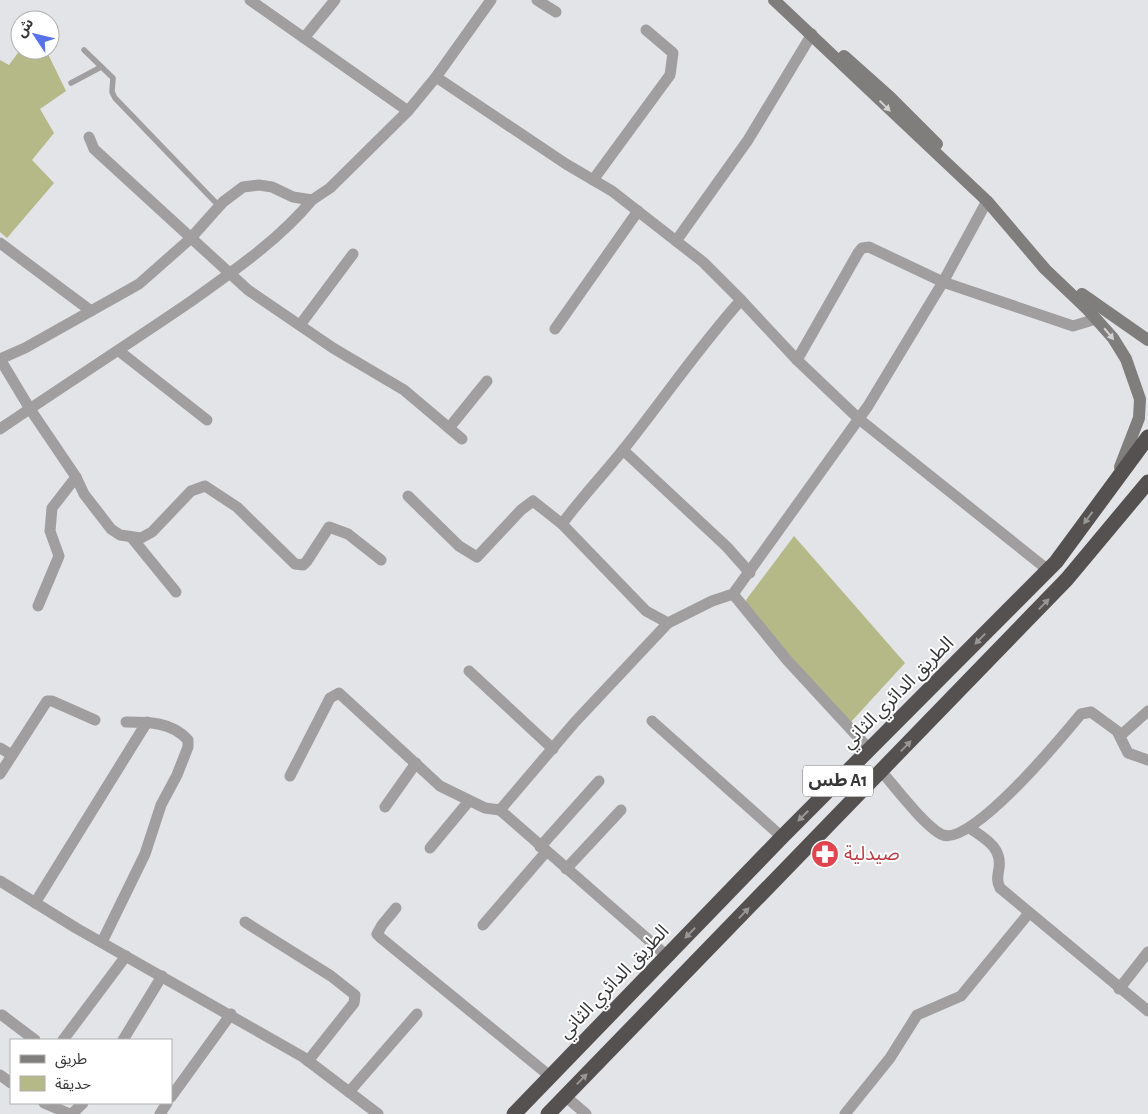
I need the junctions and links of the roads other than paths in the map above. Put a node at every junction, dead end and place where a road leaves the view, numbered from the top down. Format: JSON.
{"nodes":[{"id":1,"x":250,"y":0,"type":"edge"},
{"id":2,"x":335,"y":0,"type":"edge"},
{"id":3,"x":491,"y":0,"type":"edge"},
{"id":4,"x":537,"y":0,"type":"edge"},
{"id":5,"x":774,"y":0,"type":"edge"},
{"id":6,"x":784,"y":0,"type":"edge"},
{"id":7,"x":556,"y":12,"type":"dead end"},
{"id":8,"x":646,"y":30,"type":"dead end"},
{"id":9,"x":812,"y":34,"type":"junction"},
{"id":10,"x":304,"y":38,"type":"junction"},
{"id":11,"x":84,"y":50,"type":"dead end"},
{"id":12,"x":101,"y":67,"type":"junction"},
{"id":13,"x":436,"y":77,"type":"junction"},
{"id":14,"x":71,"y":83,"type":"dead end"},
{"id":15,"x":408,"y":111,"type":"junction"},
{"id":16,"x":89,"y":137,"type":"dead end"},
{"id":17,"x":592,"y":180,"type":"junction"},
{"id":18,"x":312,"y":200,"type":"junction"},
{"id":19,"x":987,"y":201,"type":"junction"},
{"id":20,"x":219,"y":206,"type":"junction"},
{"id":21,"x":638,"y":212,"type":"junction"},
{"id":22,"x":190,"y":239,"type":"junction"},
{"id":23,"x":676,"y":241,"type":"junction"},
{"id":24,"x":0,"y":243,"type":"edge"},
{"id":25,"x":353,"y":254,"type":"dead end"},
{"id":26,"x":231,"y":273,"type":"junction"},
{"id":27,"x":943,"y":282,"type":"junction"},
{"id":28,"x":741,"y":300,"type":"junction"},
{"id":29,"x":90,"y":311,"type":"junction"},
{"id":30,"x":1096,"y":318,"type":"junction"},
{"id":31,"x":300,"y":326,"type":"junction"},
{"id":32,"x":555,"y":330,"type":"dead end"},
{"id":33,"x":1148,"y":340,"type":"edge"},
{"id":34,"x":119,"y":351,"type":"junction"},
{"id":35,"x":0,"y":359,"type":"edge"},
{"id":36,"x":797,"y":360,"type":"junction"},
{"id":37,"x":487,"y":381,"type":"dead end"},
{"id":38,"x":30,"y":409,"type":"junction"},
{"id":39,"x":859,"y":419,"type":"junction"},
{"id":40,"x":207,"y":420,"type":"dead end"},
{"id":41,"x":449,"y":428,"type":"junction"},
{"id":42,"x":0,"y":429,"type":"edge"},
{"id":43,"x":1148,"y":437,"type":"edge"},
{"id":44,"x":462,"y":439,"type":"dead end"},
{"id":45,"x":622,"y":450,"type":"junction"},
{"id":46,"x":76,"y":477,"type":"junction"},
{"id":47,"x":1148,"y":482,"type":"edge"},
{"id":48,"x":1109,"y":490,"type":"junction"},
{"id":49,"x":408,"y":496,"type":"dead end"},
{"id":50,"x":562,"y":524,"type":"junction"},
{"id":51,"x":132,"y":538,"type":"junction"},
{"id":52,"x":380,"y":560,"type":"dead end"},
{"id":53,"x":1048,"y":570,"type":"junction"},
{"id":54,"x":750,"y":573,"type":"junction"},
{"id":55,"x":176,"y":592,"type":"dead end"},
{"id":56,"x":733,"y":594,"type":"junction"},
{"id":57,"x":38,"y":606,"type":"dead end"},
{"id":58,"x":668,"y":623,"type":"junction"},
{"id":59,"x":469,"y":671,"type":"dead end"},
{"id":60,"x":1148,"y":711,"type":"edge"},
{"id":61,"x":95,"y":720,"type":"dead end"},
{"id":62,"x":652,"y":721,"type":"dead end"},
{"id":63,"x":126,"y":722,"type":"dead end"},
{"id":64,"x":147,"y":722,"type":"junction"},
{"id":65,"x":1120,"y":736,"type":"junction"},
{"id":66,"x":0,"y":748,"type":"edge"},
{"id":67,"x":553,"y":749,"type":"junction"},
{"id":68,"x":869,"y":749,"type":"junction"},
{"id":69,"x":12,"y":755,"type":"junction"},
{"id":70,"x":1148,"y":760,"type":"edge"},
{"id":71,"x":416,"y":763,"type":"junction"},
{"id":72,"x":882,"y":772,"type":"junction"},
{"id":73,"x":0,"y":774,"type":"edge"},
{"id":74,"x":290,"y":776,"type":"dead end"},
{"id":75,"x":599,"y":781,"type":"dead end"},
{"id":76,"x":469,"y":801,"type":"junction"},
{"id":77,"x":385,"y":807,"type":"dead end"},
{"id":78,"x":500,"y":810,"type":"junction"},
{"id":79,"x":622,"y":810,"type":"dead end"},
{"id":80,"x":970,"y":828,"type":"junction"},
{"id":81,"x":782,"y":837,"type":"junction"},
{"id":82,"x":430,"y":848,"type":"dead end"},
{"id":83,"x":543,"y":850,"type":"junction"},
{"id":84,"x":566,"y":869,"type":"junction"},
{"id":85,"x":0,"y":881,"type":"edge"},
{"id":86,"x":35,"y":903,"type":"junction"},
{"id":87,"x":396,"y":908,"type":"dead end"},
{"id":88,"x":1029,"y":913,"type":"junction"},
{"id":89,"x":245,"y":922,"type":"dead end"},
{"id":90,"x":483,"y":925,"type":"dead end"},
{"id":91,"x":102,"y":942,"type":"junction"},
{"id":92,"x":1148,"y":952,"type":"edge"},
{"id":93,"x":126,"y":956,"type":"junction"},
{"id":94,"x":667,"y":956,"type":"junction"},
{"id":95,"x":162,"y":976,"type":"junction"},
{"id":96,"x":1120,"y":989,"type":"junction"},
{"id":97,"x":1148,"y":1011,"type":"edge"},
{"id":98,"x":231,"y":1014,"type":"junction"},
{"id":99,"x":417,"y":1014,"type":"dead end"},
{"id":100,"x":2,"y":1015,"type":"dead end"},
{"id":101,"x":34,"y":1039,"type":"edge"},
{"id":102,"x":65,"y":1039,"type":"edge"},
{"id":103,"x":123,"y":1039,"type":"edge"},
{"id":104,"x":308,"y":1061,"type":"junction"},
{"id":105,"x":0,"y":1075,"type":"edge"},
{"id":106,"x":551,"y":1077,"type":"junction"},
{"id":107,"x":10,"y":1083,"type":"edge"},
{"id":108,"x":349,"y":1092,"type":"junction"},
{"id":109,"x":172,"y":1096,"type":"edge"},
{"id":110,"x":565,"y":1096,"type":"junction"},
{"id":111,"x":46,"y":1104,"type":"edge"},
{"id":112,"x":82,"y":1104,"type":"edge"},
{"id":113,"x":71,"y":1114,"type":"edge"},
{"id":114,"x":378,"y":1114,"type":"edge"},
{"id":115,"x":514,"y":1114,"type":"edge"},
{"id":116,"x":548,"y":1114,"type":"edge"},
{"id":117,"x":586,"y":1114,"type":"edge"},
{"id":118,"x":845,"y":1114,"type":"edge"}],
"edges":[{"from":1,"to":10,"type":"street"},
{"from":2,"to":10,"type":"street"},
{"from":3,"to":13,"type":"street"},
{"from":4,"to":7,"type":"street"},
{"from":5,"to":9,"type":"street"},
{"from":6,"to":33,"type":"street"},
{"from":8,"to":17,"type":"street"},
{"from":9,"to":19,"type":"street","one_way":true},
{"from":9,"to":23,"type":"street"},
{"from":10,"to":15,"type":"street"},
{"from":11,"to":12,"type":"lane"},
{"from":12,"to":14,"type":"lane"},
{"from":12,"to":20,"type":"lane"},
{"from":13,"to":15,"type":"street"},
{"from":13,"to":17,"type":"street"},
{"from":15,"to":18,"type":"street"},
{"from":16,"to":22,"type":"street"},
{"from":17,"to":21,"type":"street"},
{"from":18,"to":20,"type":"street"},
{"from":18,"to":26,"type":"street"},
{"from":19,"to":27,"type":"street"},
{"from":19,"to":30,"type":"street"},
{"from":20,"to":22,"type":"street"},
{"from":21,"to":23,"type":"street"},
{"from":21,"to":32,"type":"street"},
{"from":22,"to":26,"type":"street"},
{"from":22,"to":29,"type":"street"},
{"from":23,"to":28,"type":"street"},
{"from":24,"to":29,"type":"street"},
{"from":25,"to":31,"type":"street"},
{"from":26,"to":31,"type":"street"},
{"from":26,"to":34,"type":"street"},
{"from":27,"to":30,"type":"street"},
{"from":27,"to":36,"type":"street"},
{"from":27,"to":39,"type":"street"},
{"from":28,"to":36,"type":"street"},
{"from":28,"to":45,"type":"street"},
{"from":29,"to":35,"type":"street"},
{"from":30,"to":48,"type":"street","one_way":true},
{"from":31,"to":41,"type":"street"},
{"from":34,"to":38,"type":"street"},
{"from":34,"to":40,"type":"street"},
{"from":35,"to":38,"type":"street"},
{"from":36,"to":39,"type":"street"},
{"from":37,"to":41,"type":"street"},
{"from":38,"to":42,"type":"street"},
{"from":38,"to":46,"type":"street"},
{"from":39,"to":53,"type":"street"},
{"from":39,"to":54,"type":"street"},
{"from":41,"to":44,"type":"street"},
{"from":43,"to":48,"type":"highway","name":"الطريق الدائري الثاني","number":"طس A1"},
{"from":45,"to":50,"type":"street"},
{"from":45,"to":54,"type":"street"},
{"from":46,"to":51,"type":"street"},
{"from":46,"to":57,"type":"street"},
{"from":72,"to":47,"type":"highway","number":"طس A1","one_way":true},
{"from":48,"to":53,"type":"highway","name":"الطريق الدائري الثاني","number":"طس A1","one_way":true},
{"from":49,"to":50,"type":"street"},
{"from":50,"to":58,"type":"street"},
{"from":51,"to":52,"type":"street"},
{"from":51,"to":55,"type":"street"},
{"from":53,"to":68,"type":"highway","name":"الطريق الدائري الثاني","number":"طس A1","one_way":true},
{"from":54,"to":56,"type":"street"},
{"from":56,"to":58,"type":"street"},
{"from":56,"to":68,"type":"street"},
{"from":58,"to":67,"type":"street"},
{"from":59,"to":67,"type":"street"},
{"from":60,"to":65,"type":"street"},
{"from":61,"to":69,"type":"street"},
{"from":62,"to":81,"type":"street"},
{"from":63,"to":64,"type":"street"},
{"from":64,"to":86,"type":"street"},
{"from":64,"to":91,"type":"street"},
{"from":65,"to":70,"type":"street"},
{"from":65,"to":80,"type":"street"},
{"from":66,"to":69,"type":"street"},
{"from":67,"to":78,"type":"street"},
{"from":68,"to":81,"type":"highway","name":"الطريق الدائري الثاني","number":"طس A1","one_way":true},
{"from":69,"to":73,"type":"street"},
{"from":71,"to":74,"type":"street"},
{"from":71,"to":76,"type":"street"},
{"from":71,"to":77,"type":"street"},
{"from":72,"to":80,"type":"street"},
{"from":110,"to":72,"type":"highway","number":"طس A1","one_way":true},
{"from":75,"to":83,"type":"street"},
{"from":76,"to":78,"type":"street"},
{"from":76,"to":82,"type":"street"},
{"from":78,"to":83,"type":"street"},
{"from":79,"to":84,"type":"street"},
{"from":80,"to":88,"type":"street"},
{"from":81,"to":94,"type":"highway","name":"الطريق الدائري الثاني","number":"طس A1","one_way":true},
{"from":83,"to":84,"type":"street"},
{"from":83,"to":90,"type":"street"},
{"from":84,"to":94,"type":"street"},
{"from":85,"to":86,"type":"street"},
{"from":86,"to":91,"type":"street"},
{"from":87,"to":106,"type":"street"},
{"from":88,"to":96,"type":"street"},
{"from":88,"to":118,"type":"street"},
{"from":89,"to":104,"type":"street"},
{"from":91,"to":93,"type":"street"},
{"from":92,"to":96,"type":"street"},
{"from":93,"to":95,"type":"street"},
{"from":93,"to":102,"type":"street"},
{"from":94,"to":106,"type":"highway","name":"الطريق الدائري الثاني","number":"طس A1"},
{"from":95,"to":98,"type":"street"},
{"from":95,"to":103,"type":"street"},
{"from":96,"to":97,"type":"street"},
{"from":98,"to":104,"type":"street"},
{"from":98,"to":109,"type":"street"},
{"from":99,"to":108,"type":"street"},
{"from":100,"to":101,"type":"street"},
{"from":104,"to":108,"type":"street"},
{"from":105,"to":107,"type":"street"},
{"from":106,"to":115,"type":"highway","name":"الطريق الدائري الثاني","number":"طس A1"},
{"from":108,"to":114,"type":"street"},
{"from":110,"to":116,"type":"highway","number":"طس A1"},
{"from":110,"to":117,"type":"street"},
{"from":111,"to":113,"type":"street"},
{"from":112,"to":113,"type":"street"}]}
